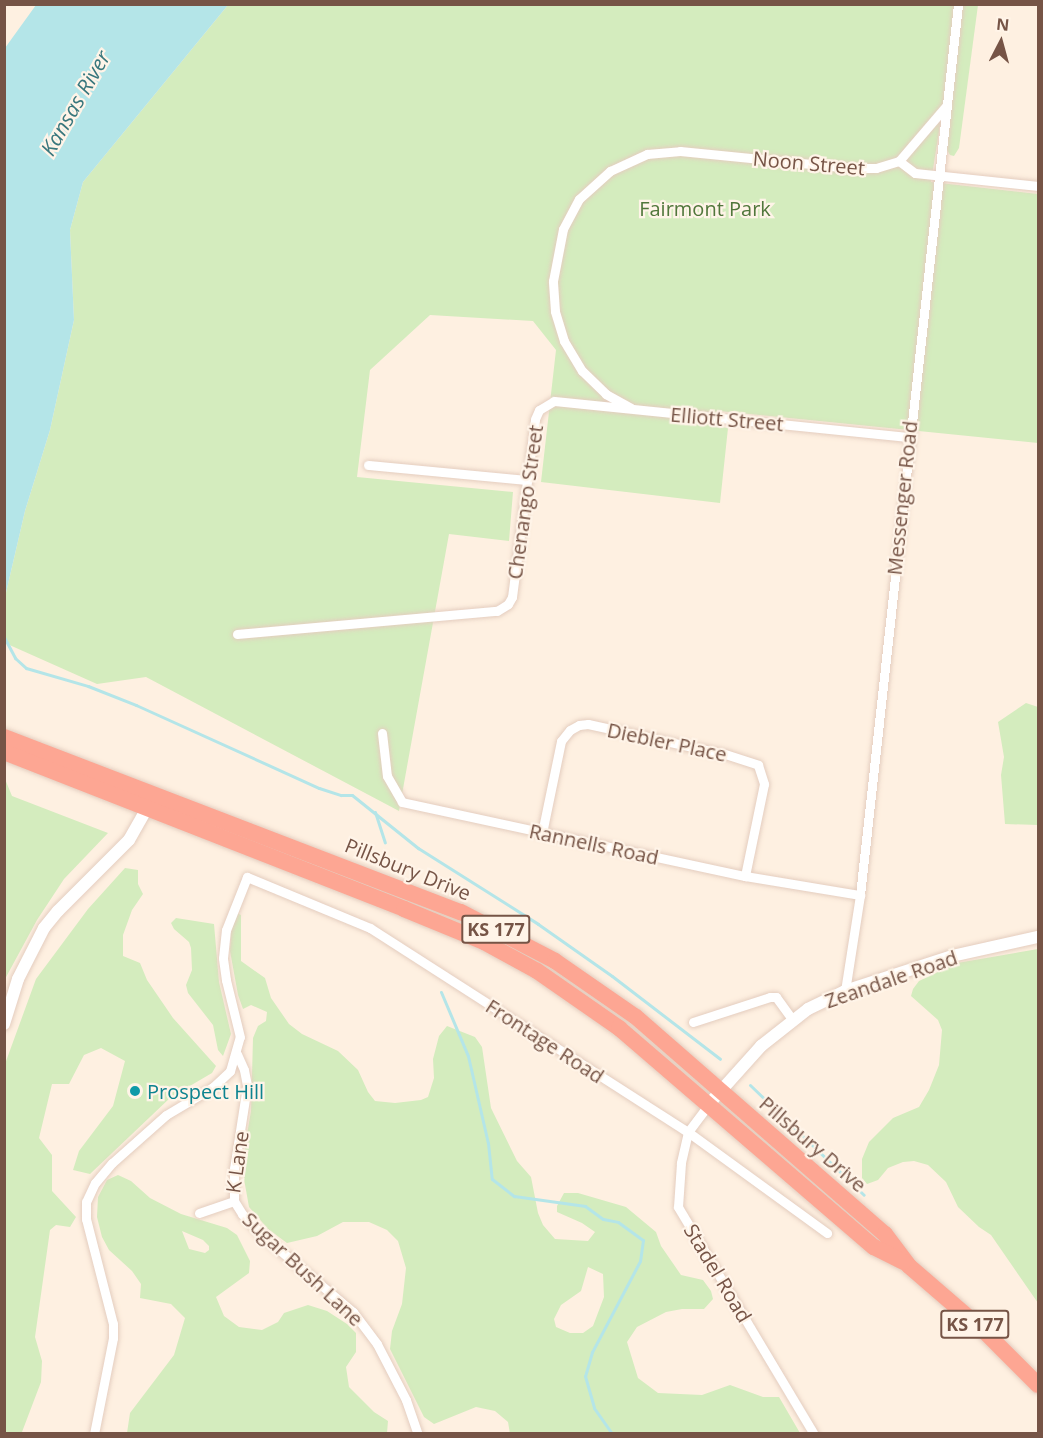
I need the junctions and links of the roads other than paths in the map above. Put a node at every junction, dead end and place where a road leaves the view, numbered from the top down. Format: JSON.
{"nodes":[{"id":1,"x":958,"y":4,"type":"edge"},
{"id":2,"x":948,"y":104,"type":"junction"},
{"id":3,"x":899,"y":161,"type":"junction"},
{"id":4,"x":939,"y":176,"type":"junction"},
{"id":5,"x":1038,"y":186,"type":"edge"},
{"id":6,"x":547,"y":403,"type":"joint"},
{"id":7,"x":636,"y":411,"type":"junction"},
{"id":8,"x":908,"y":437,"type":"junction"},
{"id":9,"x":368,"y":465,"type":"dead end"},
{"id":10,"x":527,"y":480,"type":"junction"},
{"id":11,"x":237,"y":634,"type":"dead end"},
{"id":12,"x":382,"y":733,"type":"dead end"},
{"id":13,"x":4,"y":737,"type":"edge"},
{"id":14,"x":4,"y":752,"type":"edge"},
{"id":15,"x":71,"y":770,"type":"junction"},
{"id":16,"x":153,"y":792,"type":"junction"},
{"id":17,"x":147,"y":809,"type":"junction"},
{"id":18,"x":542,"y":833,"type":"junction"},
{"id":19,"x":745,"y":876,"type":"junction"},
{"id":20,"x":860,"y":895,"type":"junction"},
{"id":21,"x":1038,"y":937,"type":"edge"},
{"id":22,"x":845,"y":991,"type":"junction"},
{"id":23,"x":792,"y":1019,"type":"junction"},
{"id":24,"x":693,"y":1022,"type":"dead end"},
{"id":25,"x":4,"y":1024,"type":"edge"},
{"id":26,"x":237,"y":1054,"type":"junction"},
{"id":27,"x":720,"y":1090,"type":"junction"},
{"id":28,"x":709,"y":1104,"type":"junction"},
{"id":29,"x":688,"y":1132,"type":"junction"},
{"id":30,"x":234,"y":1201,"type":"junction"},
{"id":31,"x":199,"y":1213,"type":"dead end"},
{"id":32,"x":827,"y":1233,"type":"dead end"},
{"id":33,"x":909,"y":1266,"type":"junction"},
{"id":34,"x":1038,"y":1385,"type":"edge"},
{"id":35,"x":94,"y":1434,"type":"edge"},
{"id":36,"x":418,"y":1434,"type":"edge"},
{"id":37,"x":814,"y":1434,"type":"edge"}],
"edges":[{"from":1,"to":2,"type":"street","name":"Messenger Road"},
{"from":2,"to":3,"type":"street"},
{"from":2,"to":4,"type":"street","name":"Messenger Road"},
{"from":3,"to":4,"type":"street"},
{"from":3,"to":7,"type":"street","name":"Noon Street"},
{"from":4,"to":5,"type":"street"},
{"from":4,"to":8,"type":"street","name":"Messenger Road"},
{"from":6,"to":7,"type":"street","name":"Elliott Street"},
{"from":6,"to":10,"type":"street","name":"Chenango Street"},
{"from":7,"to":8,"type":"street","name":"Elliott Street"},
{"from":8,"to":20,"type":"street","name":"Messenger Road"},
{"from":9,"to":10,"type":"street"},
{"from":10,"to":11,"type":"street","name":"Chenango Street"},
{"from":12,"to":18,"type":"street","name":"Rannells Road"},
{"from":13,"to":15,"type":"highway","name":"Pillsbury Drive","number":"KS 177"},
{"from":14,"to":15,"type":"highway","name":"Pillsbury Drive","number":"KS 177"},
{"from":15,"to":16,"type":"highway","name":"Pillsbury Drive","number":"KS 177"},
{"from":15,"to":17,"type":"highway","name":"Pillsbury Drive","number":"KS 177"},
{"from":16,"to":17,"type":"main road"},
{"from":16,"to":27,"type":"highway","name":"Pillsbury Drive","number":"KS 177"},
{"from":17,"to":25,"type":"main road"},
{"from":17,"to":28,"type":"highway","name":"Pillsbury Drive","number":"KS 177"},
{"from":18,"to":19,"type":"street","name":"Rannells Road"},
{"from":18,"to":19,"type":"street","name":"Diebler Place"},
{"from":19,"to":20,"type":"street","name":"Rannells Road"},
{"from":20,"to":22,"type":"street","name":"Messenger Road"},
{"from":21,"to":22,"type":"main road","name":"Zeandale Road"},
{"from":22,"to":23,"type":"main road","name":"Zeandale Road"},
{"from":23,"to":24,"type":"street"},
{"from":23,"to":27,"type":"main road","name":"Zeandale Road"},
{"from":26,"to":29,"type":"street","name":"Frontage Road"},
{"from":26,"to":30,"type":"street","name":"K Lane"},
{"from":26,"to":35,"type":"street"},
{"from":27,"to":28,"type":"main road","name":"Zeandale Road"},
{"from":27,"to":33,"type":"highway","name":"Pillsbury Drive","number":"KS 177"},
{"from":28,"to":29,"type":"street","name":"Stadel Road"},
{"from":28,"to":33,"type":"highway","name":"Pillsbury Drive","number":"KS 177"},
{"from":29,"to":32,"type":"street","name":"Frontage Road"},
{"from":29,"to":37,"type":"street","name":"Stadel Road"},
{"from":30,"to":31,"type":"street","name":"K Lane"},
{"from":30,"to":36,"type":"street","name":"Sugar Bush Lane"},
{"from":33,"to":34,"type":"highway","name":"Pillsbury Drive","number":"KS 177"}]}
